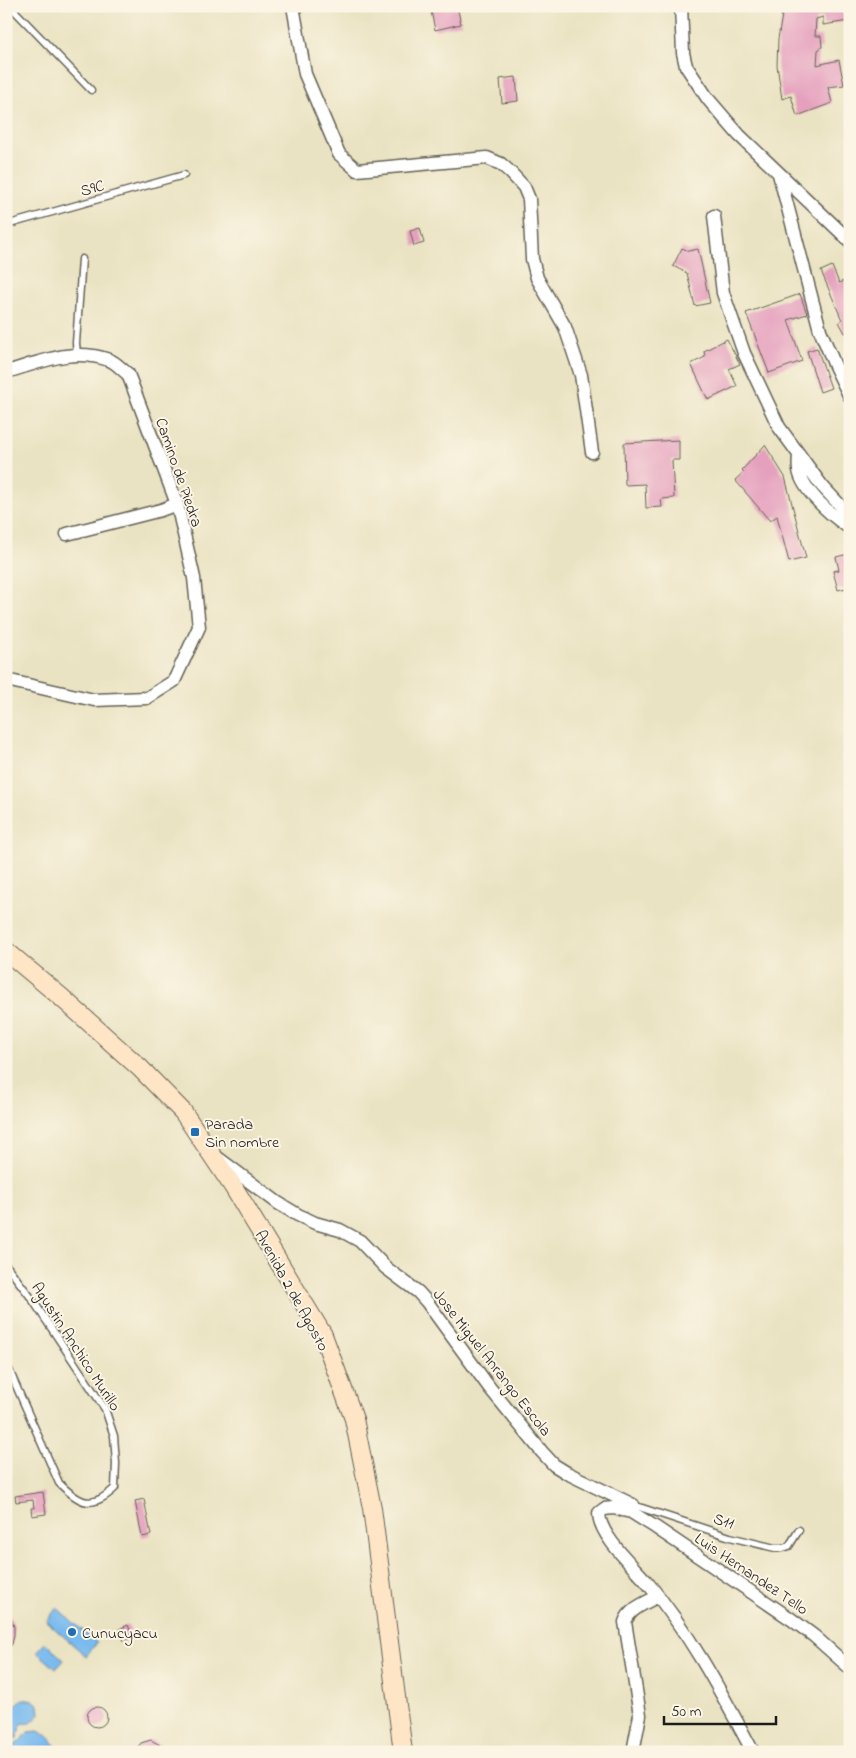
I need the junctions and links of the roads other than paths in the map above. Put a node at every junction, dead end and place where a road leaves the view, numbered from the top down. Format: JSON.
{"nodes":[{"id":1,"x":293,"y":6,"type":"edge"},
{"id":2,"x":681,"y":6,"type":"edge"},
{"id":3,"x":10,"y":7,"type":"edge"},
{"id":4,"x":91,"y":90,"type":"dead end"},
{"id":5,"x":778,"y":172,"type":"junction"},
{"id":6,"x":184,"y":175,"type":"dead end"},
{"id":7,"x":714,"y":216,"type":"dead end"},
{"id":8,"x":6,"y":225,"type":"edge"},
{"id":9,"x":850,"y":241,"type":"edge"},
{"id":10,"x":82,"y":260,"type":"dead end"},
{"id":11,"x":77,"y":354,"type":"junction"},
{"id":12,"x":6,"y":372,"type":"edge"},
{"id":13,"x":850,"y":397,"type":"edge"},
{"id":14,"x":592,"y":452,"type":"dead end"},
{"id":15,"x":177,"y":504,"type":"junction"},
{"id":16,"x":849,"y":522,"type":"edge"},
{"id":17,"x":67,"y":534,"type":"dead end"},
{"id":18,"x":6,"y":680,"type":"edge"},
{"id":19,"x":6,"y":950,"type":"edge"},
{"id":20,"x":208,"y":1150,"type":"junction"},
{"id":21,"x":6,"y":1265,"type":"edge"},
{"id":22,"x":6,"y":1364,"type":"edge"},
{"id":23,"x":632,"y":1509,"type":"junction"},
{"id":24,"x":799,"y":1530,"type":"dead end"},
{"id":25,"x":658,"y":1596,"type":"junction"},
{"id":26,"x":850,"y":1668,"type":"edge"},
{"id":27,"x":403,"y":1752,"type":"edge"},
{"id":28,"x":633,"y":1752,"type":"edge"},
{"id":29,"x":753,"y":1752,"type":"edge"}],
"edges":[{"from":1,"to":14,"type":"street"},
{"from":2,"to":5,"type":"street"},
{"from":3,"to":4,"type":"lane"},
{"from":5,"to":9,"type":"street"},
{"from":5,"to":13,"type":"street"},
{"from":6,"to":8,"type":"lane","name":"S9C"},
{"from":7,"to":16,"type":"street"},
{"from":10,"to":11,"type":"lane"},
{"from":11,"to":12,"type":"street","name":"Camino de Piedra"},
{"from":11,"to":15,"type":"street","name":"Camino de Piedra"},
{"from":15,"to":17,"type":"street"},
{"from":15,"to":18,"type":"street","name":"Camino de Piedra"},
{"from":19,"to":20,"type":"main road","name":"Avenida 2 de Agosto"},
{"from":20,"to":23,"type":"street","name":"Jose Miguel Anrango Escola"},
{"from":20,"to":27,"type":"main road","name":"Avenida 2 de Agosto"},
{"from":21,"to":22,"type":"lane","name":"Agustin Anchico Murillo"},
{"from":23,"to":24,"type":"lane","name":"S11"},
{"from":23,"to":25,"type":"street"},
{"from":23,"to":26,"type":"street","name":"Luis Hernandez Tello"},
{"from":25,"to":28,"type":"street"},
{"from":25,"to":29,"type":"street"}]}
